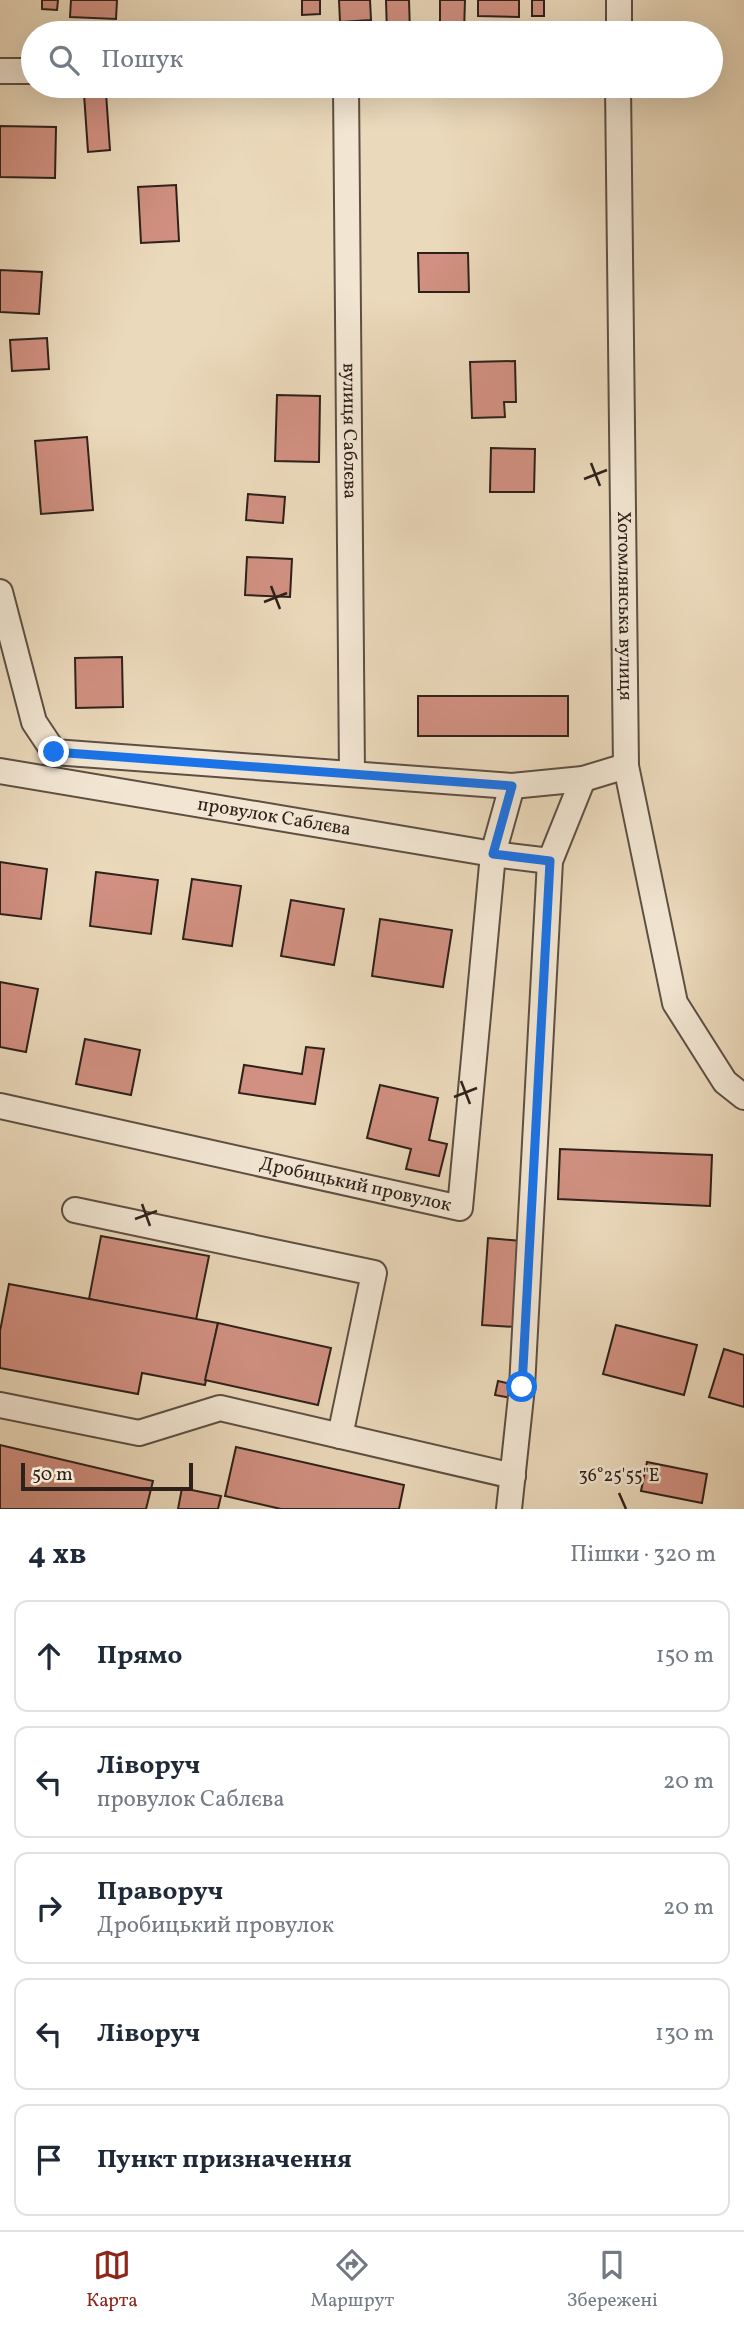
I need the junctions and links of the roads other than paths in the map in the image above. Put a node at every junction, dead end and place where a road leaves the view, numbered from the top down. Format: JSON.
{"nodes":[{"id":1,"x":619,"y":0,"type":"edge"},
{"id":2,"x":619,"y":21,"type":"edge"},
{"id":3,"x":0,"y":71,"type":"edge"},
{"id":4,"x":21,"y":71,"type":"edge"},
{"id":5,"x":346,"y":98,"type":"edge"},
{"id":6,"x":618,"y":98,"type":"edge"},
{"id":7,"x":0,"y":593,"type":"edge"},
{"id":8,"x":626,"y":766,"type":"junction"},
{"id":9,"x":0,"y":771,"type":"edge"},
{"id":10,"x":352,"y":774,"type":"junction"},
{"id":11,"x":583,"y":779,"type":"junction"},
{"id":12,"x":512,"y":786,"type":"junction"},
{"id":13,"x":493,"y":854,"type":"junction"},
{"id":14,"x":550,"y":861,"type":"junction"},
{"id":15,"x":744,"y":1097,"type":"edge"},
{"id":16,"x":0,"y":1106,"type":"edge"},
{"id":17,"x":75,"y":1210,"type":"dead end"},
{"id":18,"x":0,"y":1405,"type":"edge"},
{"id":19,"x":341,"y":1436,"type":"junction"},
{"id":20,"x":513,"y":1476,"type":"junction"},
{"id":21,"x":509,"y":1509,"type":"edge"}],
"edges":[{"from":1,"to":2,"type":"street"},
{"from":3,"to":4,"type":"street"},
{"from":5,"to":10,"type":"street","name":"вулиця Саблєва"},
{"from":6,"to":8,"type":"street","name":"Хотомлянська вулиця"},
{"from":7,"to":10,"type":"street"},
{"from":8,"to":11,"type":"street"},
{"from":8,"to":15,"type":"street","name":"Хотомлянська вулиця"},
{"from":9,"to":13,"type":"street","name":"провулок Саблєва"},
{"from":10,"to":12,"type":"street"},
{"from":11,"to":12,"type":"street"},
{"from":11,"to":14,"type":"street"},
{"from":12,"to":13,"type":"street","name":"Дробицький провулок"},
{"from":13,"to":14,"type":"street","name":"провулок Саблєва"},
{"from":13,"to":16,"type":"street","name":"Дробицький провулок"},
{"from":14,"to":20,"type":"street"},
{"from":17,"to":19,"type":"street"},
{"from":18,"to":19,"type":"street"},
{"from":19,"to":20,"type":"street"},
{"from":20,"to":21,"type":"street"}]}
